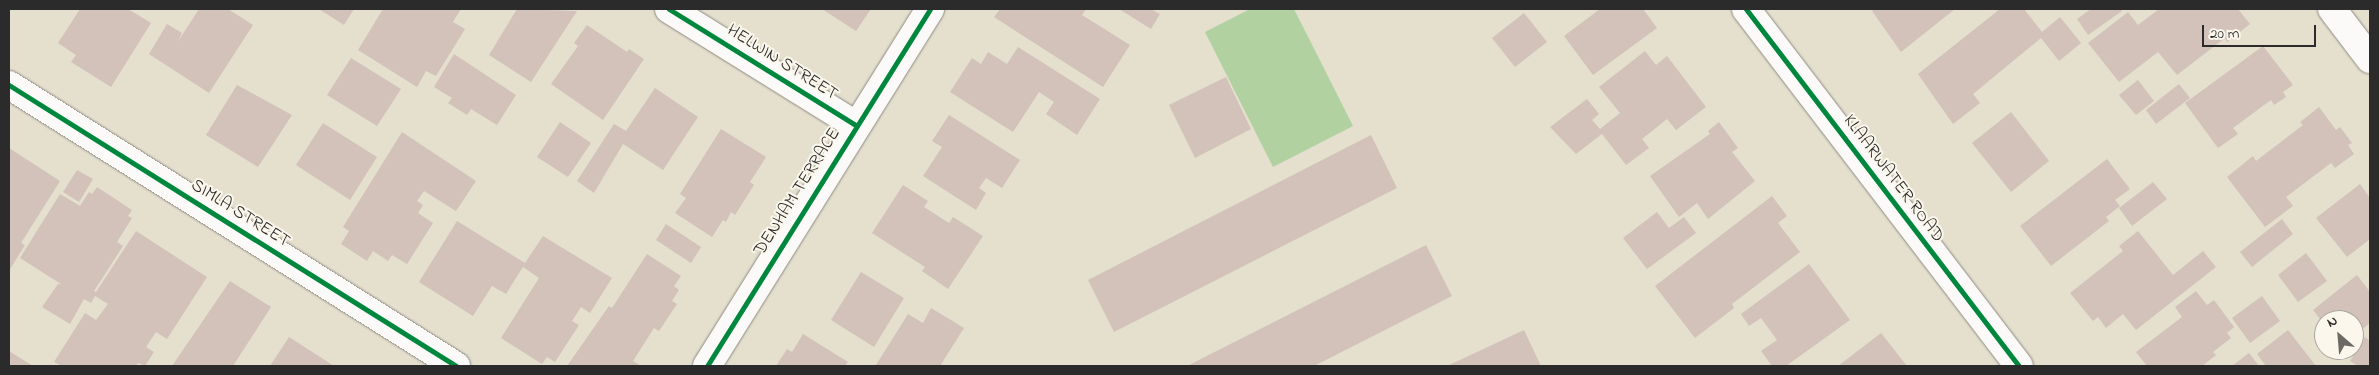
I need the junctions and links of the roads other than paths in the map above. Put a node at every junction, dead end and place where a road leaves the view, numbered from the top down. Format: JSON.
{"nodes":[{"id":1,"x":669,"y":9,"type":"edge"},
{"id":2,"x":930,"y":9,"type":"edge"},
{"id":3,"x":1746,"y":9,"type":"edge"},
{"id":4,"x":2332,"y":9,"type":"edge"},
{"id":5,"x":2370,"y":59,"type":"edge"},
{"id":6,"x":9,"y":85,"type":"edge"},
{"id":7,"x":855,"y":125,"type":"junction"},
{"id":8,"x":456,"y":366,"type":"edge"},
{"id":9,"x":707,"y":366,"type":"edge"},
{"id":10,"x":2019,"y":366,"type":"edge"}],
"edges":[{"from":1,"to":7,"type":"street","name":"HELWIN STREET"},
{"from":2,"to":7,"type":"street","name":"DENHAM TERRACE"},
{"from":3,"to":10,"type":"street","name":"KLAARWATER ROAD"},
{"from":4,"to":5,"type":"street"},
{"from":6,"to":8,"type":"street","name":"SIMLA STREET"},
{"from":7,"to":9,"type":"street","name":"DENHAM TERRACE"}]}
